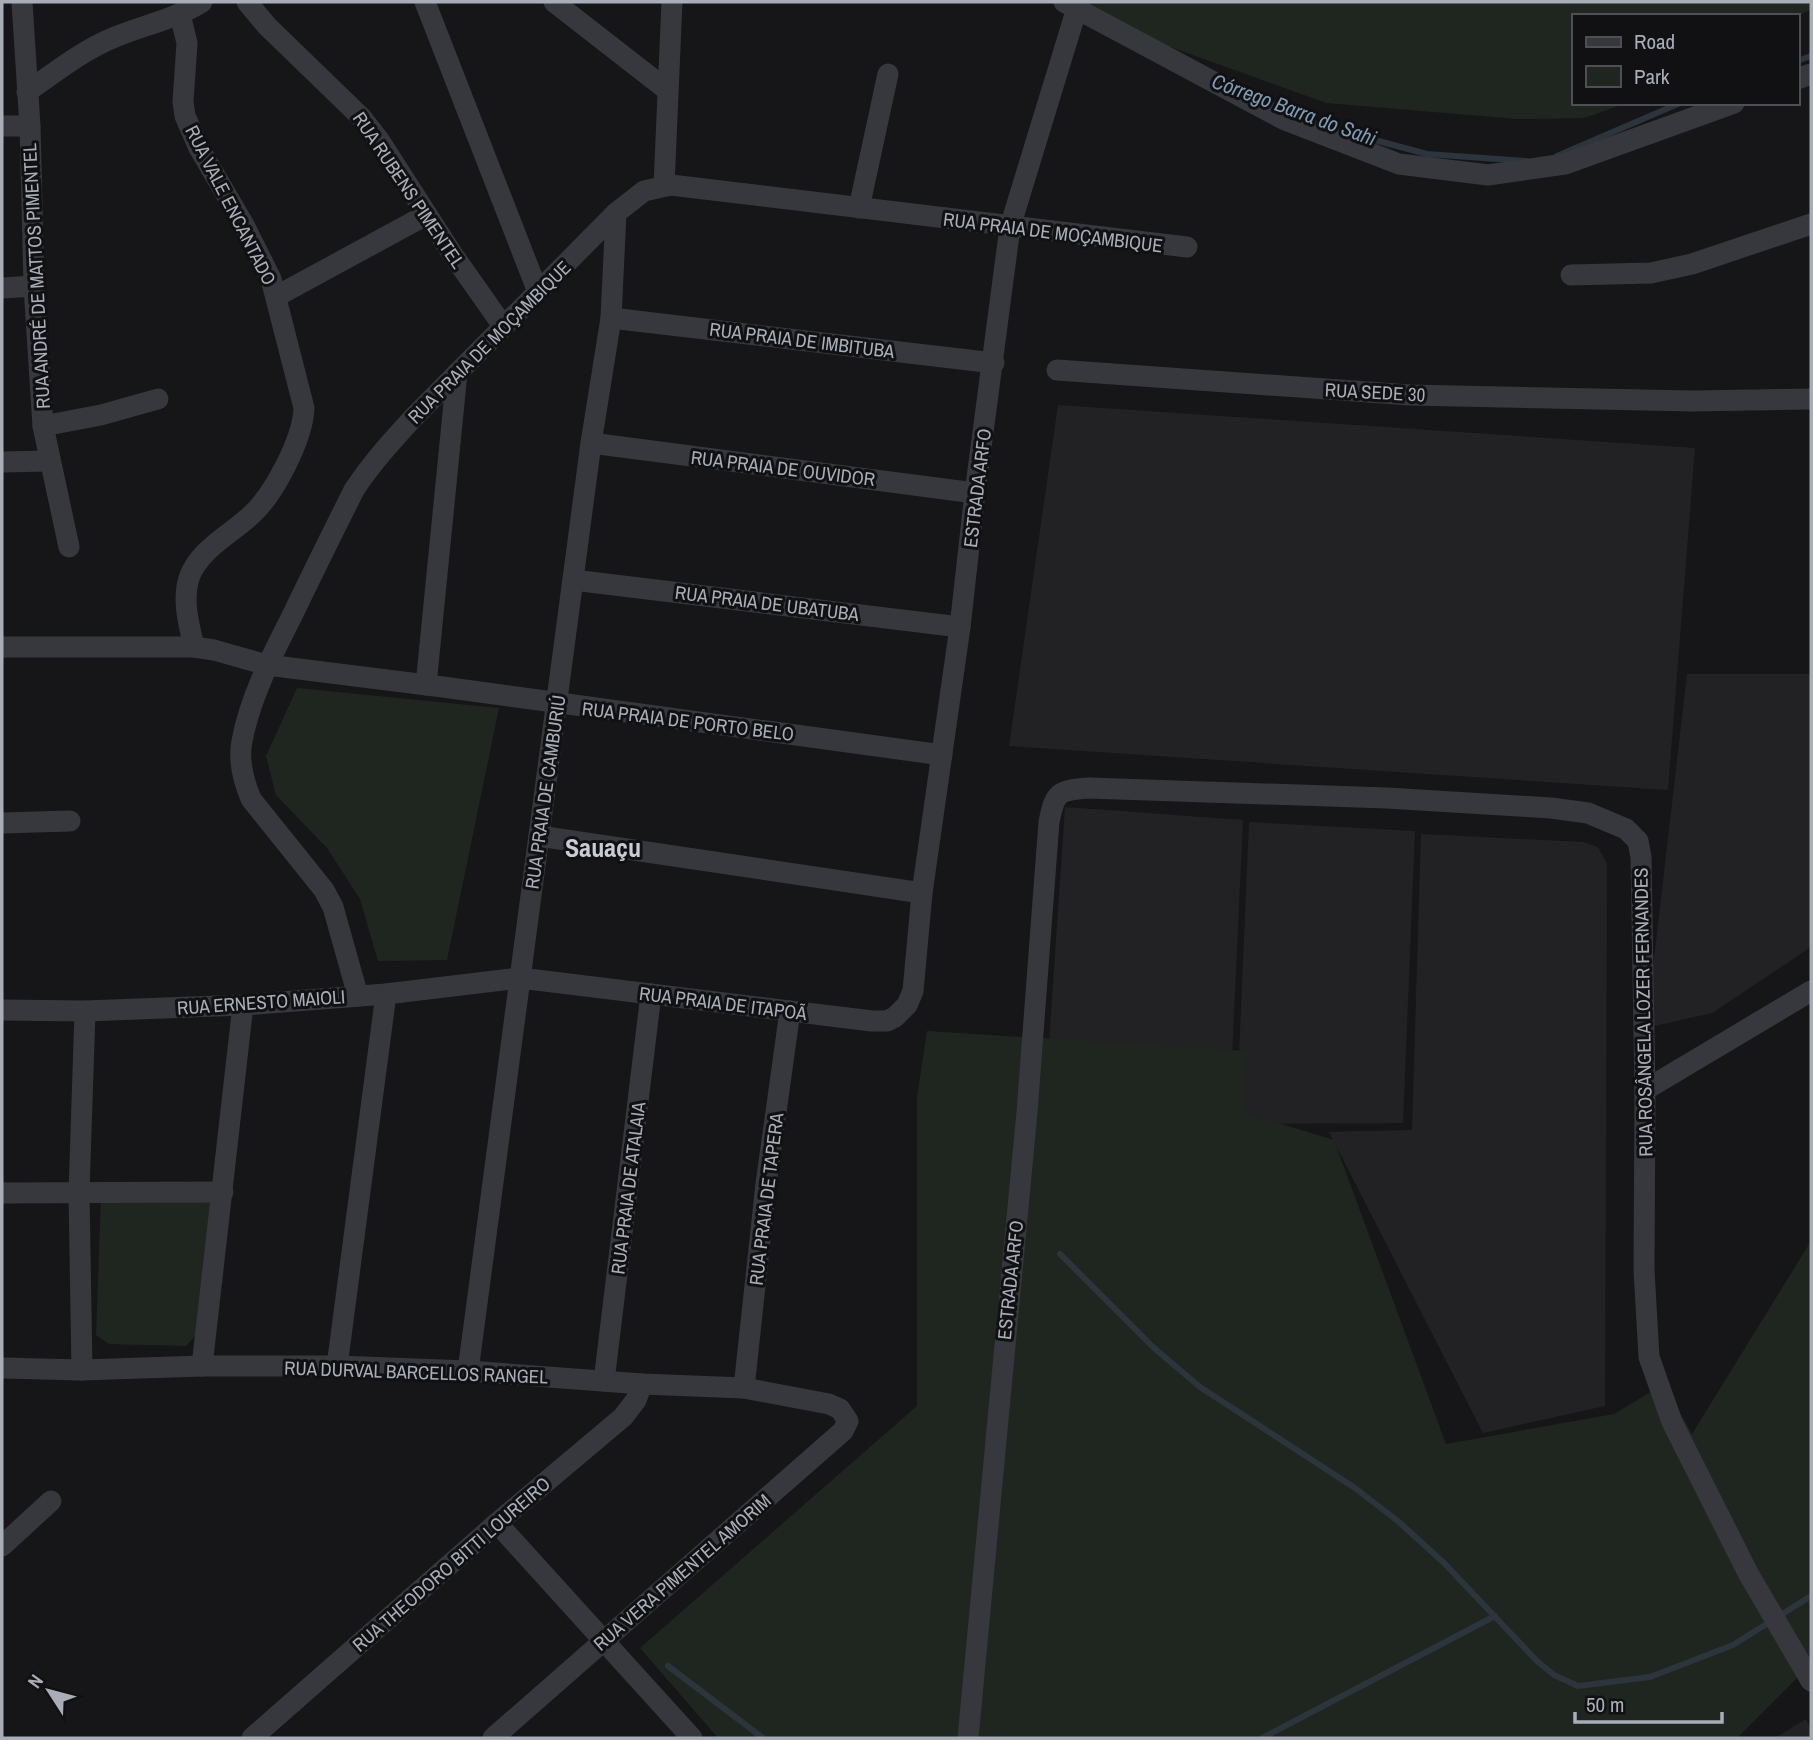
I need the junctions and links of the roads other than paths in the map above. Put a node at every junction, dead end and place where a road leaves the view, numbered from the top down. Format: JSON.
{"nodes":[{"id":1,"x":22,"y":2,"type":"edge"},
{"id":2,"x":202,"y":2,"type":"edge"},
{"id":3,"x":247,"y":2,"type":"edge"},
{"id":4,"x":425,"y":2,"type":"edge"},
{"id":5,"x":554,"y":2,"type":"edge"},
{"id":6,"x":672,"y":2,"type":"edge"},
{"id":7,"x":1071,"y":5,"type":"edge"},
{"id":8,"x":180,"y":14,"type":"junction"},
{"id":9,"x":888,"y":74,"type":"dead end"},
{"id":10,"x":667,"y":90,"type":"junction"},
{"id":11,"x":27,"y":92,"type":"junction"},
{"id":12,"x":1728,"y":105,"type":"edge"},
{"id":13,"x":30,"y":126,"type":"junction"},
{"id":14,"x":2,"y":127,"type":"edge"},
{"id":15,"x":664,"y":186,"type":"junction"},
{"id":16,"x":859,"y":208,"type":"junction"},
{"id":17,"x":616,"y":213,"type":"junction"},
{"id":18,"x":426,"y":215,"type":"junction"},
{"id":19,"x":1811,"y":224,"type":"edge"},
{"id":20,"x":1010,"y":227,"type":"junction"},
{"id":21,"x":1187,"y":247,"type":"dead end"},
{"id":22,"x":1571,"y":275,"type":"dead end"},
{"id":23,"x":34,"y":286,"type":"junction"},
{"id":24,"x":2,"y":288,"type":"edge"},
{"id":25,"x":538,"y":292,"type":"junction"},
{"id":26,"x":276,"y":296,"type":"junction"},
{"id":27,"x":611,"y":318,"type":"junction"},
{"id":28,"x":503,"y":326,"type":"junction"},
{"id":29,"x":994,"y":363,"type":"junction"},
{"id":30,"x":1057,"y":370,"type":"dead end"},
{"id":31,"x":457,"y":373,"type":"junction"},
{"id":32,"x":158,"y":399,"type":"dead end"},
{"id":33,"x":1811,"y":399,"type":"edge"},
{"id":34,"x":43,"y":426,"type":"junction"},
{"id":35,"x":591,"y":443,"type":"junction"},
{"id":36,"x":49,"y":461,"type":"junction"},
{"id":37,"x":2,"y":462,"type":"edge"},
{"id":38,"x":975,"y":493,"type":"junction"},
{"id":39,"x":69,"y":547,"type":"dead end"},
{"id":40,"x":573,"y":580,"type":"junction"},
{"id":41,"x":960,"y":627,"type":"junction"},
{"id":42,"x":2,"y":647,"type":"edge"},
{"id":43,"x":194,"y":647,"type":"junction"},
{"id":44,"x":267,"y":665,"type":"junction"},
{"id":45,"x":426,"y":685,"type":"junction"},
{"id":46,"x":556,"y":704,"type":"junction"},
{"id":47,"x":943,"y":755,"type":"junction"},
{"id":48,"x":71,"y":821,"type":"dead end"},
{"id":49,"x":1049,"y":822,"type":"joint"},
{"id":50,"x":2,"y":823,"type":"edge"},
{"id":51,"x":540,"y":836,"type":"junction"},
{"id":52,"x":922,"y":893,"type":"junction"},
{"id":53,"x":520,"y":978,"type":"junction"},
{"id":54,"x":913,"y":991,"type":"joint"},
{"id":55,"x":1811,"y":991,"type":"edge"},
{"id":56,"x":651,"y":994,"type":"junction"},
{"id":57,"x":386,"y":995,"type":"junction"},
{"id":58,"x":358,"y":996,"type":"junction"},
{"id":59,"x":243,"y":1005,"type":"junction"},
{"id":60,"x":2,"y":1010,"type":"edge"},
{"id":61,"x":85,"y":1011,"type":"junction"},
{"id":62,"x":790,"y":1011,"type":"junction"},
{"id":63,"x":1645,"y":1090,"type":"junction"},
{"id":64,"x":79,"y":1192,"type":"junction"},
{"id":65,"x":223,"y":1192,"type":"junction"},
{"id":66,"x":2,"y":1193,"type":"edge"},
{"id":67,"x":202,"y":1366,"type":"junction"},
{"id":68,"x":337,"y":1366,"type":"junction"},
{"id":69,"x":2,"y":1368,"type":"edge"},
{"id":70,"x":82,"y":1370,"type":"junction"},
{"id":71,"x":468,"y":1371,"type":"junction"},
{"id":72,"x":604,"y":1381,"type":"junction"},
{"id":73,"x":642,"y":1384,"type":"junction"},
{"id":74,"x":744,"y":1388,"type":"junction"},
{"id":75,"x":829,"y":1404,"type":"joint"},
{"id":76,"x":51,"y":1501,"type":"dead end"},
{"id":77,"x":497,"y":1523,"type":"junction"},
{"id":78,"x":2,"y":1546,"type":"edge"},
{"id":79,"x":604,"y":1639,"type":"junction"},
{"id":80,"x":1811,"y":1681,"type":"edge"},
{"id":81,"x":252,"y":1738,"type":"edge"},
{"id":82,"x":492,"y":1738,"type":"edge"},
{"id":83,"x":692,"y":1738,"type":"edge"},
{"id":84,"x":968,"y":1738,"type":"edge"}],
"edges":[{"from":1,"to":11,"type":"street","name":"RUA ANDRÉ DE MATTOS PIMENTEL"},
{"from":2,"to":8,"type":"street"},
{"from":3,"to":18,"type":"street","name":"RUA RUBENS PIMENTEL"},
{"from":4,"to":25,"type":"street"},
{"from":5,"to":10,"type":"street"},
{"from":6,"to":10,"type":"street"},
{"from":7,"to":12,"type":"street"},
{"from":7,"to":20,"type":"street","name":"ESTRADA ARFO"},
{"from":8,"to":11,"type":"street"},
{"from":8,"to":26,"type":"street","name":"RUA VALE ENCANTADO"},
{"from":9,"to":16,"type":"street"},
{"from":10,"to":15,"type":"street"},
{"from":11,"to":13,"type":"street","name":"RUA ANDRÉ DE MATTOS PIMENTEL"},
{"from":13,"to":14,"type":"street"},
{"from":13,"to":23,"type":"street","name":"RUA ANDRÉ DE MATTOS PIMENTEL"},
{"from":15,"to":16,"type":"street","name":"RUA PRAIA DE MOÇAMBIQUE"},
{"from":15,"to":17,"type":"street","name":"RUA PRAIA DE MOÇAMBIQUE"},
{"from":16,"to":20,"type":"street","name":"RUA PRAIA DE MOÇAMBIQUE"},
{"from":17,"to":25,"type":"street","name":"RUA PRAIA DE MOÇAMBIQUE"},
{"from":17,"to":27,"type":"street","name":"RUA PRAIA DE CAMBURIÚ"},
{"from":18,"to":26,"type":"street"},
{"from":18,"to":28,"type":"street","name":"RUA RUBENS PIMENTEL"},
{"from":19,"to":22,"type":"street"},
{"from":20,"to":21,"type":"street","name":"RUA PRAIA DE MOÇAMBIQUE"},
{"from":20,"to":29,"type":"street","name":"ESTRADA ARFO"},
{"from":23,"to":24,"type":"street"},
{"from":23,"to":34,"type":"street","name":"RUA ANDRÉ DE MATTOS PIMENTEL"},
{"from":25,"to":28,"type":"street","name":"RUA PRAIA DE MOÇAMBIQUE"},
{"from":26,"to":43,"type":"street","name":"RUA VALE ENCANTADO"},
{"from":27,"to":29,"type":"street","name":"RUA PRAIA DE IMBITUBA"},
{"from":27,"to":35,"type":"street","name":"RUA PRAIA DE CAMBURIÚ"},
{"from":28,"to":31,"type":"street","name":"RUA PRAIA DE MOÇAMBIQUE"},
{"from":29,"to":38,"type":"street","name":"ESTRADA ARFO"},
{"from":30,"to":33,"type":"street","name":"RUA SEDE 30"},
{"from":31,"to":44,"type":"street","name":"RUA PRAIA DE MOÇAMBIQUE"},
{"from":31,"to":45,"type":"street"},
{"from":32,"to":34,"type":"street"},
{"from":34,"to":36,"type":"street","name":"RUA ANDRÉ DE MATTOS PIMENTEL"},
{"from":35,"to":38,"type":"street","name":"RUA PRAIA DE OUVIDOR"},
{"from":35,"to":40,"type":"street","name":"RUA PRAIA DE CAMBURIÚ"},
{"from":36,"to":37,"type":"street"},
{"from":36,"to":39,"type":"street","name":"RUA ANDRÉ DE MATTOS PIMENTEL"},
{"from":38,"to":41,"type":"street","name":"ESTRADA ARFO"},
{"from":40,"to":41,"type":"street","name":"RUA PRAIA DE UBATUBA"},
{"from":40,"to":46,"type":"street","name":"RUA PRAIA DE CAMBURIÚ"},
{"from":41,"to":47,"type":"street","name":"ESTRADA ARFO"},
{"from":42,"to":43,"type":"street","name":"RUA PRAIA DE PORTO BELO"},
{"from":43,"to":44,"type":"street","name":"RUA PRAIA DE PORTO BELO"},
{"from":44,"to":45,"type":"street","name":"RUA PRAIA DE PORTO BELO"},
{"from":44,"to":58,"type":"street","name":"RUA PRAIA DE MOÇAMBIQUE"},
{"from":45,"to":46,"type":"street","name":"RUA PRAIA DE PORTO BELO"},
{"from":46,"to":47,"type":"street","name":"RUA PRAIA DE PORTO BELO"},
{"from":46,"to":51,"type":"street","name":"RUA PRAIA DE CAMBURIÚ"},
{"from":47,"to":52,"type":"street","name":"ESTRADA ARFO"},
{"from":48,"to":50,"type":"street"},
{"from":49,"to":63,"type":"street","name":"RUA ROSÂNGELA LOZER FERNANDES"},
{"from":49,"to":84,"type":"street","name":"ESTRADA ARFO"},
{"from":51,"to":52,"type":"street"},
{"from":51,"to":53,"type":"street","name":"RUA PRAIA DE CAMBURIÚ"},
{"from":52,"to":54,"type":"street","name":"ESTRADA ARFO"},
{"from":53,"to":56,"type":"street","name":"RUA PRAIA DE ITAPOÃ"},
{"from":53,"to":57,"type":"street","name":"RUA ERNESTO MAIOLI"},
{"from":53,"to":71,"type":"street","name":"RUA PRAIA DE CAMBURIÚ"},
{"from":54,"to":62,"type":"street","name":"RUA PRAIA DE ITAPOÃ"},
{"from":55,"to":63,"type":"street"},
{"from":56,"to":62,"type":"street","name":"RUA PRAIA DE ITAPOÃ"},
{"from":56,"to":72,"type":"street","name":"RUA PRAIA DE ATALAIA"},
{"from":57,"to":58,"type":"street","name":"RUA ERNESTO MAIOLI"},
{"from":57,"to":68,"type":"street"},
{"from":58,"to":59,"type":"street","name":"RUA ERNESTO MAIOLI"},
{"from":59,"to":61,"type":"street","name":"RUA ERNESTO MAIOLI"},
{"from":59,"to":65,"type":"street"},
{"from":60,"to":61,"type":"street","name":"RUA ERNESTO MAIOLI"},
{"from":61,"to":64,"type":"street"},
{"from":62,"to":74,"type":"street","name":"RUA PRAIA DE TAPERA"},
{"from":63,"to":80,"type":"street","name":"RUA ROSÂNGELA LOZER FERNANDES"},
{"from":64,"to":65,"type":"street"},
{"from":64,"to":66,"type":"street"},
{"from":64,"to":70,"type":"street"},
{"from":65,"to":67,"type":"street"},
{"from":67,"to":68,"type":"street","name":"RUA DURVAL BARCELLOS RANGEL"},
{"from":67,"to":70,"type":"street","name":"RUA DURVAL BARCELLOS RANGEL"},
{"from":68,"to":71,"type":"street","name":"RUA DURVAL BARCELLOS RANGEL"},
{"from":69,"to":70,"type":"street","name":"RUA DURVAL BARCELLOS RANGEL"},
{"from":71,"to":72,"type":"street","name":"RUA DURVAL BARCELLOS RANGEL"},
{"from":72,"to":73,"type":"street","name":"RUA DURVAL BARCELLOS RANGEL"},
{"from":73,"to":74,"type":"street","name":"RUA DURVAL BARCELLOS RANGEL"},
{"from":73,"to":77,"type":"street","name":"RUA THEODORO BITTI LOUREIRO"},
{"from":74,"to":75,"type":"street","name":"RUA DURVAL BARCELLOS RANGEL"},
{"from":75,"to":79,"type":"street","name":"RUA VERA PIMENTEL AMORIM"},
{"from":76,"to":78,"type":"street"},
{"from":77,"to":79,"type":"street"},
{"from":77,"to":81,"type":"street","name":"RUA THEODORO BITTI LOUREIRO"},
{"from":79,"to":82,"type":"street","name":"RUA VERA PIMENTEL AMORIM"},
{"from":79,"to":83,"type":"street"}]}
